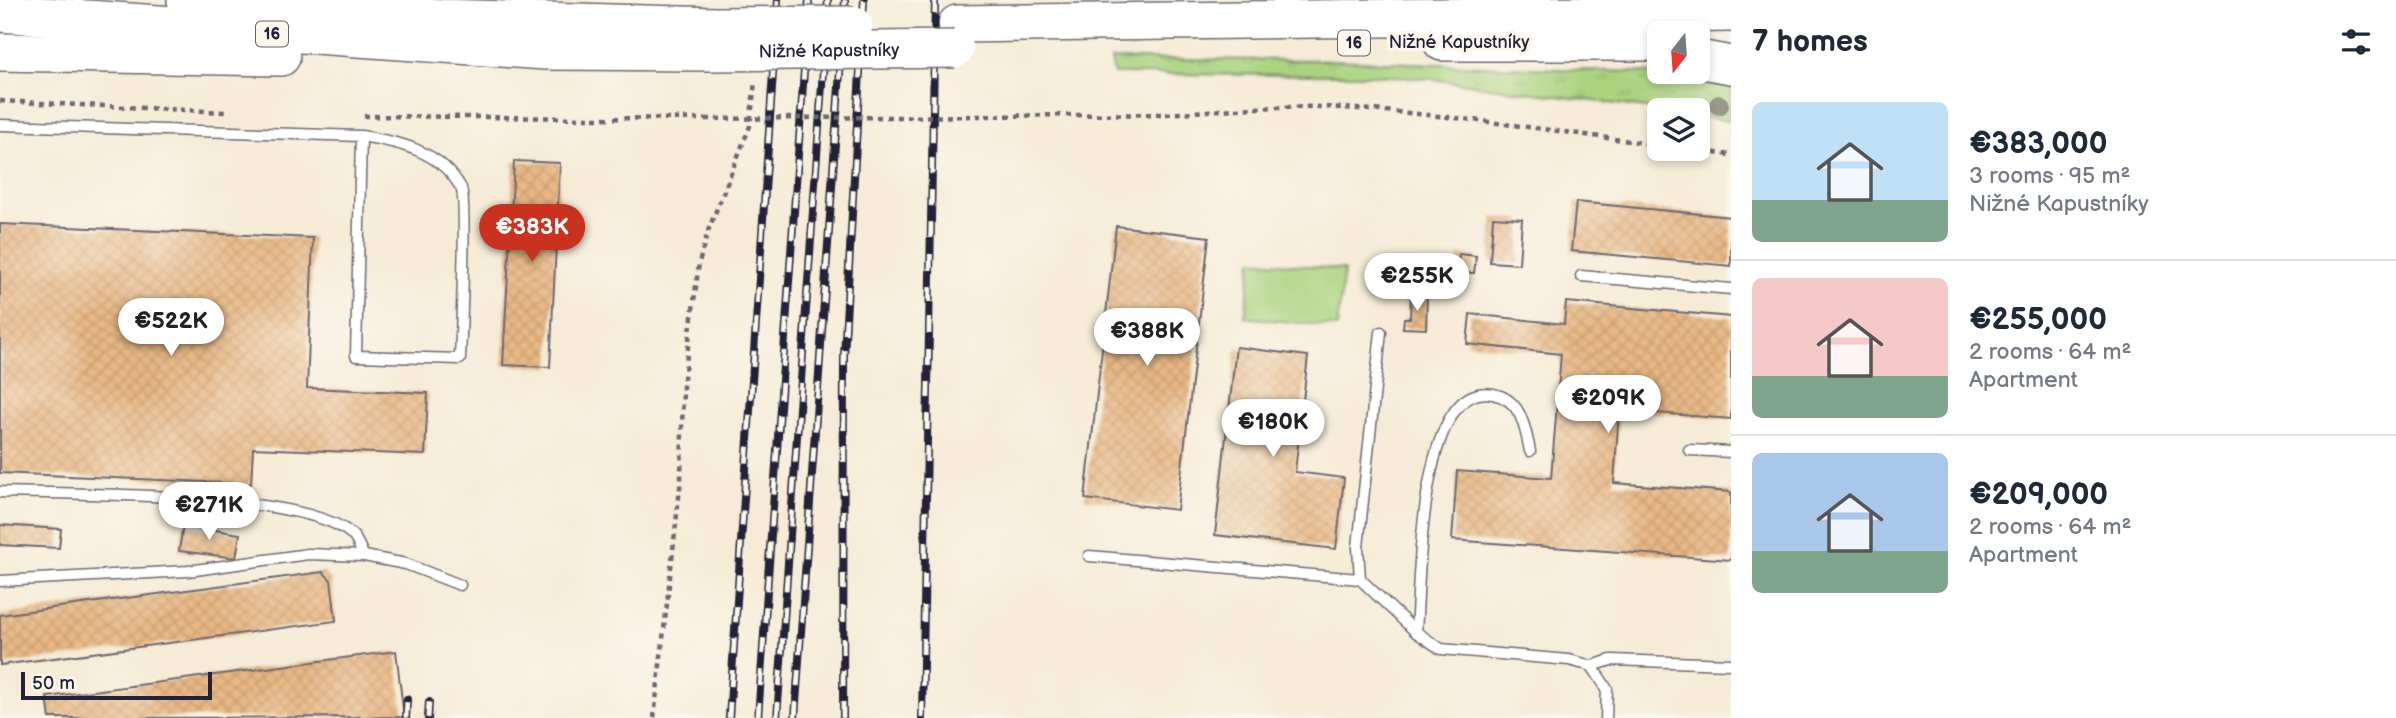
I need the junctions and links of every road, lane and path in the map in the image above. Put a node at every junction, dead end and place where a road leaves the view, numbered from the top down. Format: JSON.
{"nodes":[{"id":1,"x":1605,"y":0,"type":"edge"},
{"id":2,"x":200,"y":1,"type":"edge"},
{"id":3,"x":0,"y":13,"type":"edge"},
{"id":4,"x":1731,"y":13,"type":"edge"},
{"id":5,"x":1556,"y":15,"type":"junction"},
{"id":6,"x":1110,"y":33,"type":"junction"},
{"id":7,"x":714,"y":39,"type":"junction"},
{"id":8,"x":1598,"y":42,"type":"junction"},
{"id":9,"x":1647,"y":42,"type":"edge"},
{"id":10,"x":1710,"y":42,"type":"edge"},
{"id":11,"x":1731,"y":42,"type":"edge"},
{"id":12,"x":545,"y":51,"type":"junction"},
{"id":13,"x":1647,"y":51,"type":"edge"},
{"id":14,"x":0,"y":52,"type":"edge"},
{"id":15,"x":1710,"y":61,"type":"edge"},
{"id":16,"x":1731,"y":65,"type":"edge"},
{"id":17,"x":756,"y":71,"type":"dead end"},
{"id":18,"x":0,"y":101,"type":"edge"},
{"id":19,"x":237,"y":112,"type":"dead end"},
{"id":20,"x":361,"y":116,"type":"dead end"},
{"id":21,"x":0,"y":125,"type":"edge"},
{"id":22,"x":361,"y":136,"type":"junction"},
{"id":23,"x":1647,"y":143,"type":"edge"},
{"id":24,"x":1710,"y":152,"type":"edge"},
{"id":25,"x":1731,"y":155,"type":"edge"},
{"id":26,"x":1581,"y":275,"type":"dead end"},
{"id":27,"x":1731,"y":289,"type":"edge"},
{"id":28,"x":1381,"y":331,"type":"dead end"},
{"id":29,"x":1689,"y":450,"type":"dead end"},
{"id":30,"x":1530,"y":451,"type":"dead end"},
{"id":31,"x":1731,"y":452,"type":"edge"},
{"id":32,"x":0,"y":492,"type":"edge"},
{"id":33,"x":1089,"y":555,"type":"dead end"},
{"id":34,"x":364,"y":556,"type":"junction"},
{"id":35,"x":1360,"y":579,"type":"junction"},
{"id":36,"x":0,"y":581,"type":"edge"},
{"id":37,"x":460,"y":585,"type":"dead end"},
{"id":38,"x":1416,"y":632,"type":"junction"},
{"id":39,"x":1731,"y":664,"type":"edge"},
{"id":40,"x":1592,"y":666,"type":"junction"},
{"id":41,"x":654,"y":718,"type":"edge"},
{"id":42,"x":1605,"y":718,"type":"edge"}],
"edges":[{"from":1,"to":5,"type":"highway"},
{"from":2,"to":7,"type":"highway","name":"Nižné Kapustníky","number":"16"},
{"from":3,"to":12,"type":"highway","name":"Nižné Kapustníky","number":"16"},
{"from":4,"to":5,"type":"highway","name":"Nižné Kapustníky","number":"16"},
{"from":5,"to":6,"type":"highway","name":"Nižné Kapustníky","number":"16"},
{"from":6,"to":7,"type":"highway","name":"Nižné Kapustníky","number":"16","bridge":true},
{"from":6,"to":8,"type":"highway","name":"Nižné Kapustníky","number":"16"},
{"from":7,"to":12,"type":"highway","name":"Nižné Kapustníky","number":"16"},
{"from":8,"to":9,"type":"highway","name":"Nižné Kapustníky","number":"16"},
{"from":8,"to":13,"type":"highway"},
{"from":10,"to":11,"type":"highway"},
{"from":12,"to":14,"type":"highway"},
{"from":15,"to":16,"type":"highway"},
{"from":17,"to":41,"type":"path"},
{"from":18,"to":19,"type":"path"},
{"from":20,"to":23,"type":"path","bridge":true},
{"from":21,"to":22,"type":"lane"},
{"from":22,"to":22,"type":"lane"},
{"from":24,"to":25,"type":"path"},
{"from":26,"to":27,"type":"lane"},
{"from":28,"to":35,"type":"lane"},
{"from":29,"to":31,"type":"lane"},
{"from":30,"to":38,"type":"lane"},
{"from":32,"to":34,"type":"lane"},
{"from":33,"to":35,"type":"lane"},
{"from":34,"to":36,"type":"lane"},
{"from":34,"to":37,"type":"lane"},
{"from":35,"to":38,"type":"lane"},
{"from":38,"to":40,"type":"lane"},
{"from":39,"to":40,"type":"lane"},
{"from":40,"to":42,"type":"lane"}]}
